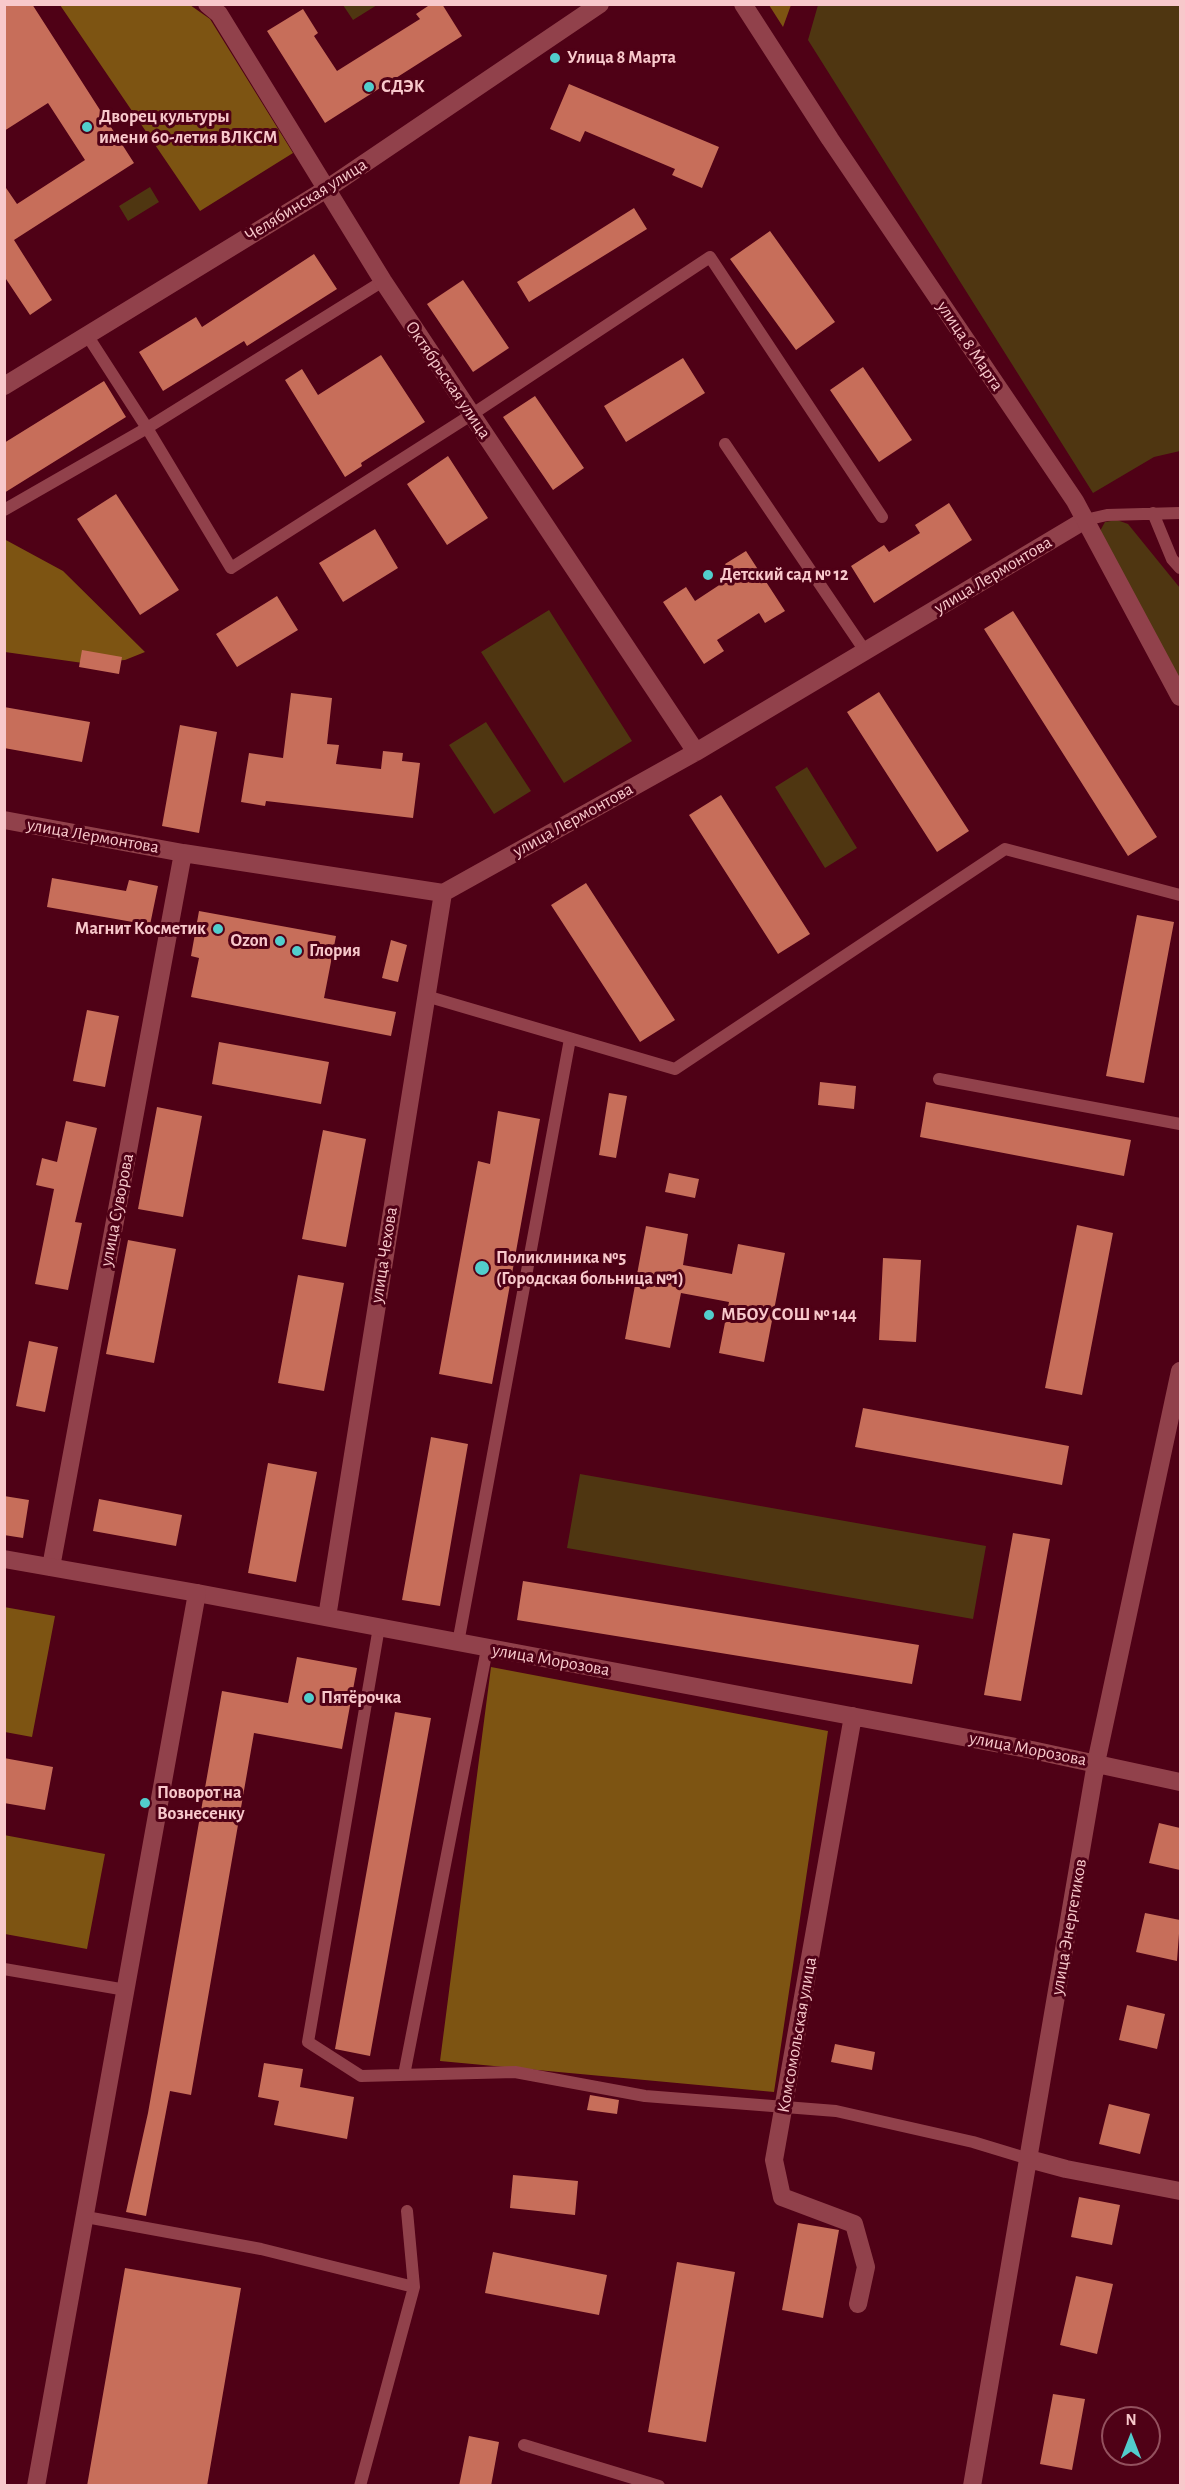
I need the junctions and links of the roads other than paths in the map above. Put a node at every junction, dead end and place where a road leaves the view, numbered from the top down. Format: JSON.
{"nodes":[{"id":1,"x":207,"y":4,"type":"edge"},
{"id":2,"x":600,"y":4,"type":"edge"},
{"id":3,"x":743,"y":4,"type":"edge"},
{"id":4,"x":328,"y":188,"type":"junction"},
{"id":5,"x":383,"y":281,"type":"junction"},
{"id":6,"x":87,"y":335,"type":"junction"},
{"id":7,"x":4,"y":386,"type":"edge"},
{"id":8,"x":471,"y":415,"type":"junction"},
{"id":9,"x":147,"y":428,"type":"junction"},
{"id":10,"x":725,"y":444,"type":"dead end"},
{"id":11,"x":4,"y":510,"type":"edge"},
{"id":12,"x":1153,"y":513,"type":"junction"},
{"id":13,"x":1180,"y":513,"type":"edge"},
{"id":14,"x":882,"y":517,"type":"dead end"},
{"id":15,"x":1085,"y":520,"type":"junction"},
{"id":16,"x":1180,"y":568,"type":"edge"},
{"id":17,"x":865,"y":651,"type":"junction"},
{"id":18,"x":1180,"y":697,"type":"edge"},
{"id":19,"x":696,"y":752,"type":"junction"},
{"id":20,"x":4,"y":820,"type":"edge"},
{"id":21,"x":183,"y":853,"type":"junction"},
{"id":22,"x":443,"y":893,"type":"junction"},
{"id":23,"x":1180,"y":895,"type":"edge"},
{"id":24,"x":426,"y":996,"type":"junction"},
{"id":25,"x":570,"y":1039,"type":"junction"},
{"id":26,"x":939,"y":1079,"type":"dead end"},
{"id":27,"x":1180,"y":1124,"type":"edge"},
{"id":28,"x":1180,"y":1371,"type":"edge"},
{"id":29,"x":4,"y":1559,"type":"edge"},
{"id":30,"x":51,"y":1567,"type":"junction"},
{"id":31,"x":197,"y":1593,"type":"junction"},
{"id":32,"x":327,"y":1617,"type":"junction"},
{"id":33,"x":379,"y":1627,"type":"junction"},
{"id":34,"x":458,"y":1643,"type":"junction"},
{"id":35,"x":487,"y":1649,"type":"junction"},
{"id":36,"x":853,"y":1716,"type":"junction"},
{"id":37,"x":1096,"y":1763,"type":"junction"},
{"id":38,"x":1180,"y":1782,"type":"edge"},
{"id":39,"x":4,"y":1969,"type":"edge"},
{"id":40,"x":126,"y":1990,"type":"junction"},
{"id":41,"x":404,"y":2075,"type":"junction"},
{"id":42,"x":785,"y":2107,"type":"junction"},
{"id":43,"x":1029,"y":2159,"type":"junction"},
{"id":44,"x":1180,"y":2191,"type":"edge"},
{"id":45,"x":407,"y":2211,"type":"dead end"},
{"id":46,"x":86,"y":2217,"type":"junction"},
{"id":47,"x":414,"y":2287,"type":"junction"},
{"id":48,"x":858,"y":2304,"type":"dead end"},
{"id":49,"x":524,"y":2445,"type":"dead end"},
{"id":50,"x":36,"y":2486,"type":"edge"},
{"id":51,"x":360,"y":2486,"type":"edge"},
{"id":52,"x":659,"y":2486,"type":"edge"},
{"id":53,"x":972,"y":2486,"type":"edge"}],
"edges":[{"from":1,"to":4,"type":"street","name":"Октябрьская улица"},
{"from":2,"to":4,"type":"street","name":"Челябинская улица"},
{"from":3,"to":15,"type":"street","name":"улица 8 Марта"},
{"from":4,"to":5,"type":"street","name":"Октябрьская улица"},
{"from":4,"to":6,"type":"street","name":"Челябинская улица"},
{"from":5,"to":8,"type":"street","name":"Октябрьская улица"},
{"from":5,"to":9,"type":"lane"},
{"from":6,"to":7,"type":"street","name":"Челябинская улица"},
{"from":6,"to":9,"type":"lane"},
{"from":8,"to":9,"type":"lane"},
{"from":8,"to":14,"type":"lane"},
{"from":8,"to":19,"type":"street","name":"Октябрьская улица"},
{"from":9,"to":11,"type":"lane"},
{"from":10,"to":17,"type":"lane"},
{"from":12,"to":13,"type":"lane"},
{"from":12,"to":15,"type":"lane"},
{"from":12,"to":16,"type":"lane"},
{"from":15,"to":17,"type":"street","name":"улица Лермонтова"},
{"from":15,"to":18,"type":"street","name":"улица 8 Марта"},
{"from":17,"to":19,"type":"street","name":"улица Лермонтова"},
{"from":19,"to":22,"type":"street","name":"улица Лермонтова"},
{"from":20,"to":21,"type":"street","name":"улица Лермонтова"},
{"from":21,"to":22,"type":"street","name":"улица Лермонтова"},
{"from":21,"to":30,"type":"street","name":"улица Суворова"},
{"from":22,"to":24,"type":"street","name":"улица Чехова"},
{"from":23,"to":25,"type":"lane"},
{"from":24,"to":25,"type":"lane"},
{"from":24,"to":32,"type":"street","name":"улица Чехова"},
{"from":25,"to":34,"type":"lane"},
{"from":26,"to":27,"type":"lane"},
{"from":28,"to":37,"type":"street","name":"улица Энергетиков"},
{"from":29,"to":30,"type":"street","name":"улица Морозова"},
{"from":30,"to":31,"type":"street","name":"улица Морозова"},
{"from":31,"to":32,"type":"street","name":"улица Морозова"},
{"from":31,"to":40,"type":"street"},
{"from":32,"to":33,"type":"street","name":"улица Морозова"},
{"from":33,"to":34,"type":"street","name":"улица Морозова"},
{"from":33,"to":41,"type":"lane"},
{"from":34,"to":35,"type":"street","name":"улица Морозова"},
{"from":35,"to":36,"type":"street","name":"улица Морозова"},
{"from":35,"to":41,"type":"lane"},
{"from":36,"to":37,"type":"street","name":"улица Морозова"},
{"from":36,"to":42,"type":"street","name":"Комсомольская улица"},
{"from":37,"to":38,"type":"street","name":"улица Морозова"},
{"from":37,"to":43,"type":"street","name":"улица Энергетиков"},
{"from":39,"to":40,"type":"lane"},
{"from":40,"to":46,"type":"street"},
{"from":41,"to":42,"type":"lane"},
{"from":42,"to":43,"type":"lane"},
{"from":42,"to":48,"type":"street","name":"Комсомольская улица"},
{"from":43,"to":44,"type":"street"},
{"from":43,"to":53,"type":"street","name":"улица Энергетиков"},
{"from":45,"to":47,"type":"lane"},
{"from":46,"to":47,"type":"lane"},
{"from":46,"to":50,"type":"street"},
{"from":47,"to":51,"type":"lane"},
{"from":49,"to":52,"type":"lane"}]}
